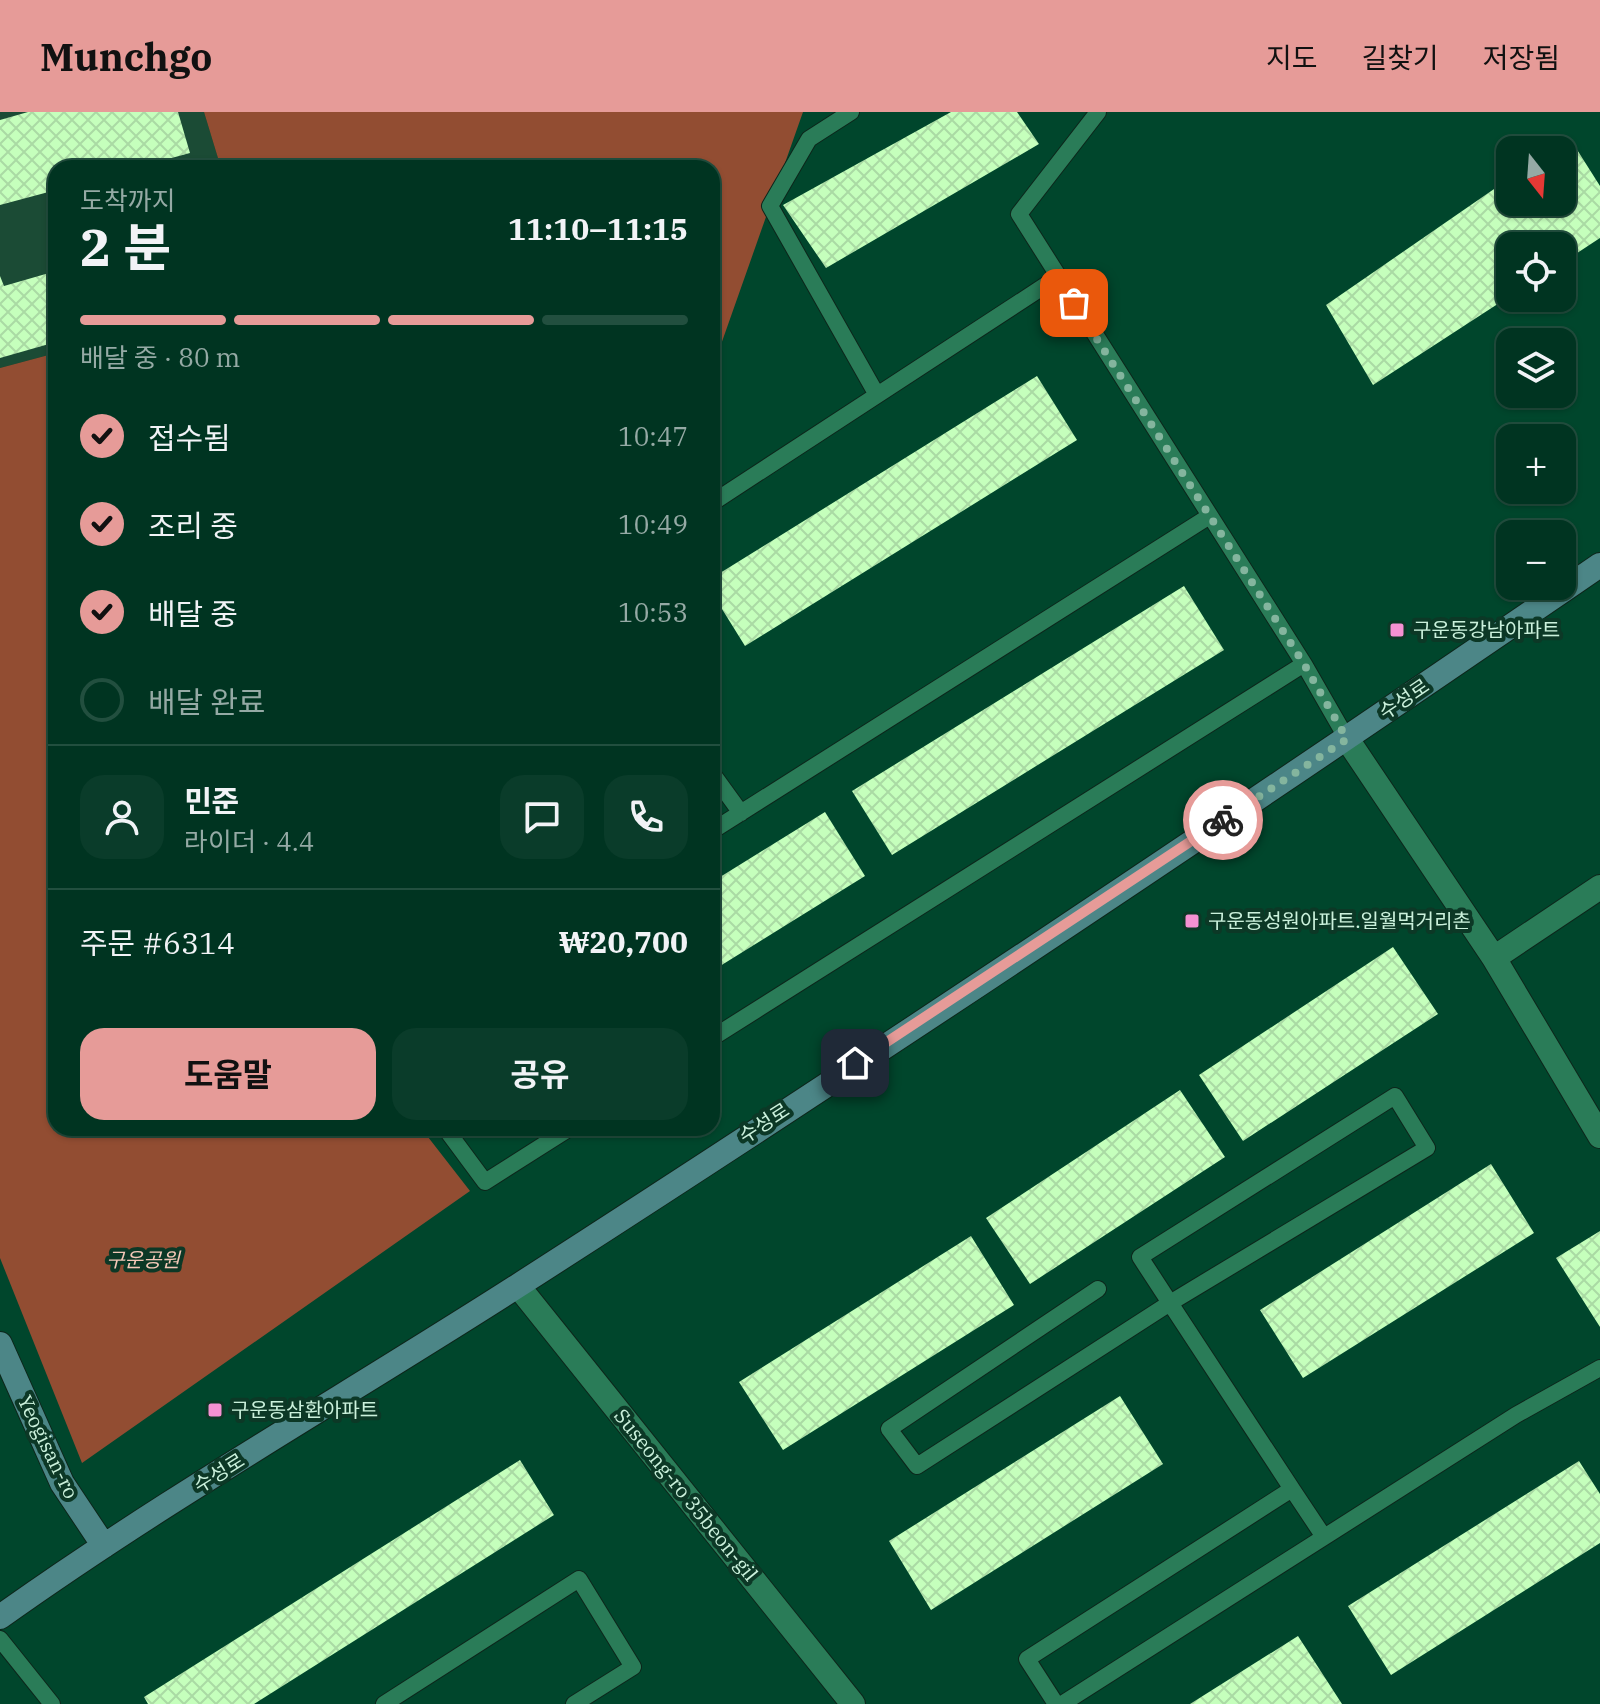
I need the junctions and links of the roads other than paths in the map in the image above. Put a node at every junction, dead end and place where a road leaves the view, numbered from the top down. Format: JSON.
{"nodes":[{"id":1,"x":851,"y":112,"type":"edge"},
{"id":2,"x":1098,"y":112,"type":"edge"},
{"id":3,"x":1058,"y":277,"type":"junction"},
{"id":4,"x":877,"y":395,"type":"junction"},
{"id":5,"x":720,"y":498,"type":"edge"},
{"id":6,"x":1208,"y":517,"type":"junction"},
{"id":7,"x":1600,"y":565,"type":"edge"},
{"id":8,"x":1304,"y":664,"type":"junction"},
{"id":9,"x":1347,"y":739,"type":"junction"},
{"id":10,"x":720,"y":784,"type":"edge"},
{"id":11,"x":741,"y":813,"type":"junction"},
{"id":12,"x":720,"y":826,"type":"edge"},
{"id":13,"x":1600,"y":887,"type":"edge"},
{"id":14,"x":1494,"y":958,"type":"junction"},
{"id":15,"x":720,"y":1033,"type":"edge"},
{"id":16,"x":451,"y":1136,"type":"edge"},
{"id":17,"x":557,"y":1136,"type":"edge"},
{"id":18,"x":1600,"y":1136,"type":"edge"},
{"id":19,"x":518,"y":1286,"type":"junction"},
{"id":20,"x":1098,"y":1289,"type":"dead end"},
{"id":21,"x":1170,"y":1303,"type":"junction"},
{"id":22,"x":0,"y":1344,"type":"edge"},
{"id":23,"x":1600,"y":1368,"type":"edge"},
{"id":24,"x":1292,"y":1489,"type":"junction"},
{"id":25,"x":1324,"y":1537,"type":"junction"},
{"id":26,"x":104,"y":1546,"type":"junction"},
{"id":27,"x":0,"y":1617,"type":"edge"},
{"id":28,"x":0,"y":1639,"type":"edge"},
{"id":29,"x":52,"y":1704,"type":"edge"},
{"id":30,"x":384,"y":1704,"type":"edge"},
{"id":31,"x":574,"y":1704,"type":"edge"},
{"id":32,"x":853,"y":1704,"type":"edge"},
{"id":33,"x":1059,"y":1704,"type":"edge"}],
"edges":[{"from":1,"to":4,"type":"lane"},
{"from":2,"to":3,"type":"lane"},
{"from":3,"to":4,"type":"lane"},
{"from":3,"to":6,"type":"lane"},
{"from":4,"to":5,"type":"lane"},
{"from":6,"to":8,"type":"lane"},
{"from":6,"to":11,"type":"lane"},
{"from":7,"to":9,"type":"street","name":"수성로"},
{"from":8,"to":9,"type":"lane"},
{"from":8,"to":15,"type":"lane"},
{"from":9,"to":14,"type":"street"},
{"from":9,"to":19,"type":"street","name":"수성로"},
{"from":10,"to":11,"type":"lane"},
{"from":11,"to":12,"type":"lane"},
{"from":13,"to":14,"type":"street"},
{"from":14,"to":18,"type":"street"},
{"from":16,"to":17,"type":"lane"},
{"from":19,"to":26,"type":"street","name":"수성로"},
{"from":19,"to":32,"type":"street","name":"Suseong-ro 35beon-gil"},
{"from":20,"to":21,"type":"lane"},
{"from":21,"to":21,"type":"lane"},
{"from":21,"to":24,"type":"lane"},
{"from":22,"to":26,"type":"street","name":"Yeogisan-ro"},
{"from":23,"to":25,"type":"lane"},
{"from":24,"to":25,"type":"lane"},
{"from":24,"to":33,"type":"lane"},
{"from":25,"to":33,"type":"lane"},
{"from":26,"to":27,"type":"street","name":"수성로"},
{"from":28,"to":29,"type":"lane"},
{"from":30,"to":31,"type":"lane"}]}
